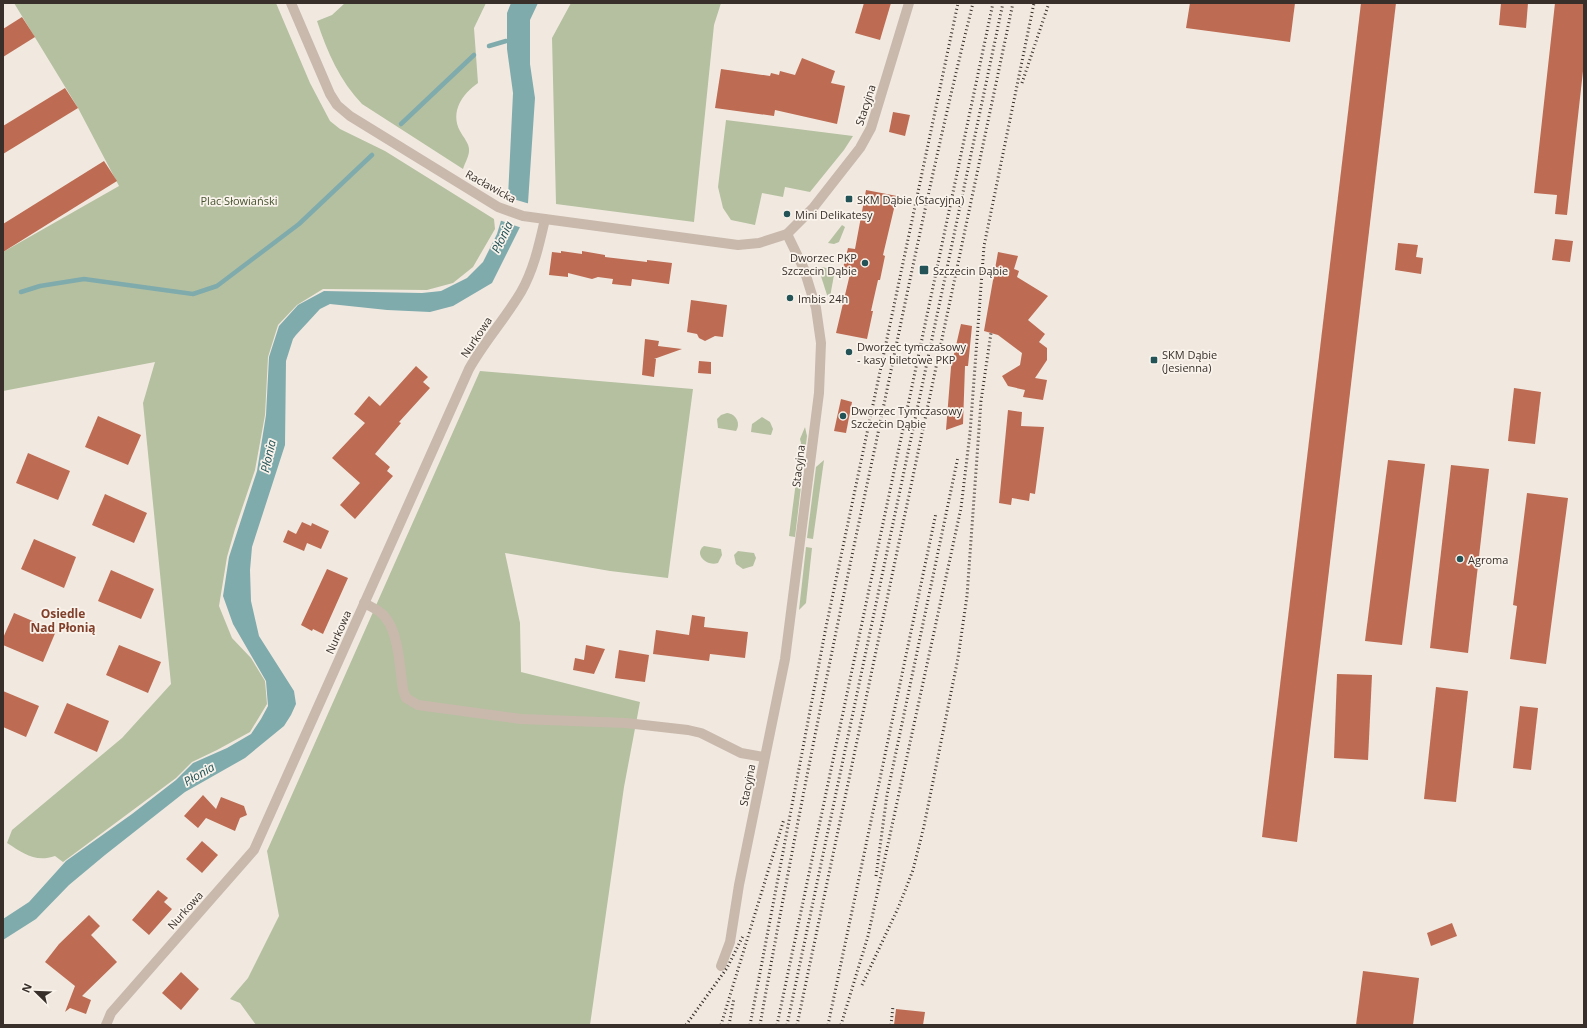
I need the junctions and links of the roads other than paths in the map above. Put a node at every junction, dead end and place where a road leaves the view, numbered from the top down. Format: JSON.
{"nodes":[{"id":1,"x":291,"y":3,"type":"edge"},
{"id":2,"x":909,"y":3,"type":"edge"},
{"id":3,"x":546,"y":219,"type":"junction"},
{"id":4,"x":788,"y":234,"type":"junction"},
{"id":5,"x":364,"y":603,"type":"junction"},
{"id":6,"x":764,"y":757,"type":"junction"},
{"id":7,"x":721,"y":966,"type":"dead end"},
{"id":8,"x":106,"y":1025,"type":"edge"}],
"edges":[{"from":1,"to":3,"type":"street","name":"Racławicka"},
{"from":2,"to":4,"type":"street","name":"Stacyjna"},
{"from":3,"to":4,"type":"street","name":"Racławicka"},
{"from":3,"to":5,"type":"street","name":"Nurkowa"},
{"from":4,"to":6,"type":"street","name":"Stacyjna"},
{"from":5,"to":6,"type":"street"},
{"from":5,"to":8,"type":"street","name":"Nurkowa"},
{"from":6,"to":7,"type":"street","name":"Stacyjna"}]}
